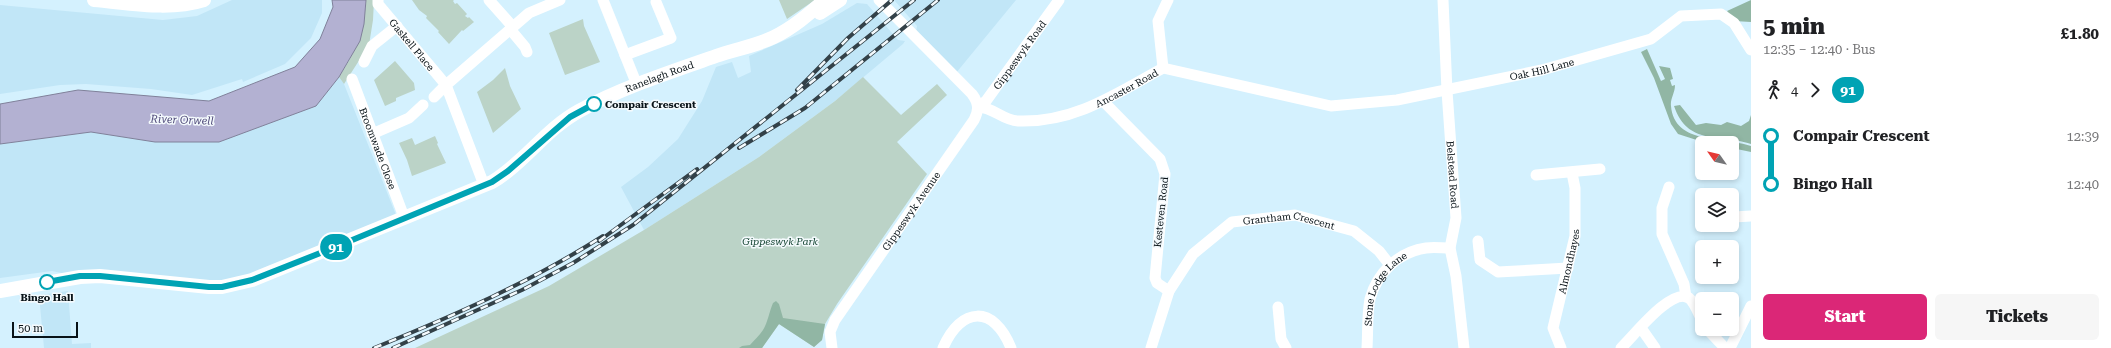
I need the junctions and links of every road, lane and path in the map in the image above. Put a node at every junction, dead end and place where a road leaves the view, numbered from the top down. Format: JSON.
{"nodes":[{"id":1,"x":94,"y":0,"type":"edge"},
{"id":2,"x":204,"y":0,"type":"edge"},
{"id":3,"x":489,"y":0,"type":"edge"},
{"id":4,"x":560,"y":0,"type":"edge"},
{"id":5,"x":604,"y":0,"type":"edge"},
{"id":6,"x":825,"y":0,"type":"edge"},
{"id":7,"x":840,"y":0,"type":"edge"},
{"id":8,"x":879,"y":0,"type":"edge"},
{"id":9,"x":1059,"y":0,"type":"edge"},
{"id":10,"x":1168,"y":0,"type":"edge"},
{"id":11,"x":1443,"y":0,"type":"edge"},
{"id":12,"x":378,"y":2,"type":"edge"},
{"id":13,"x":656,"y":2,"type":"dead end"},
{"id":14,"x":397,"y":26,"type":"junction"},
{"id":15,"x":511,"y":28,"type":"junction"},
{"id":16,"x":789,"y":28,"type":"junction"},
{"id":17,"x":1751,"y":50,"type":"edge"},
{"id":18,"x":527,"y":52,"type":"dead end"},
{"id":19,"x":626,"y":55,"type":"junction"},
{"id":20,"x":364,"y":62,"type":"dead end"},
{"id":21,"x":1163,"y":68,"type":"junction"},
{"id":22,"x":352,"y":79,"type":"dead end"},
{"id":23,"x":446,"y":85,"type":"junction"},
{"id":24,"x":637,"y":85,"type":"junction"},
{"id":25,"x":1447,"y":91,"type":"junction"},
{"id":26,"x":434,"y":96,"type":"dead end"},
{"id":27,"x":1104,"y":102,"type":"junction"},
{"id":28,"x":423,"y":105,"type":"dead end"},
{"id":29,"x":978,"y":107,"type":"junction"},
{"id":30,"x":372,"y":134,"type":"junction"},
{"id":31,"x":1600,"y":169,"type":"dead end"},
{"id":32,"x":1572,"y":173,"type":"junction"},
{"id":33,"x":1536,"y":175,"type":"dead end"},
{"id":34,"x":484,"y":185,"type":"junction"},
{"id":35,"x":1669,"y":188,"type":"dead end"},
{"id":36,"x":1751,"y":216,"type":"edge"},
{"id":37,"x":1739,"y":217,"type":"edge"},
{"id":38,"x":404,"y":218,"type":"junction"},
{"id":39,"x":1478,"y":241,"type":"dead end"},
{"id":40,"x":1450,"y":248,"type":"junction"},
{"id":41,"x":1390,"y":265,"type":"junction"},
{"id":42,"x":1568,"y":268,"type":"junction"},
{"id":43,"x":0,"y":291,"type":"edge"},
{"id":44,"x":1169,"y":291,"type":"junction"},
{"id":45,"x":1686,"y":297,"type":"junction"},
{"id":46,"x":1751,"y":306,"type":"edge"},
{"id":47,"x":1278,"y":307,"type":"dead end"},
{"id":48,"x":1695,"y":307,"type":"edge"},
{"id":49,"x":1641,"y":328,"type":"junction"},
{"id":50,"x":1714,"y":336,"type":"edge"},
{"id":51,"x":832,"y":348,"type":"edge"},
{"id":52,"x":943,"y":348,"type":"edge"},
{"id":53,"x":1011,"y":348,"type":"edge"},
{"id":54,"x":1152,"y":348,"type":"edge"},
{"id":55,"x":1286,"y":348,"type":"edge"},
{"id":56,"x":1367,"y":348,"type":"edge"},
{"id":57,"x":1464,"y":348,"type":"edge"},
{"id":58,"x":1561,"y":348,"type":"edge"},
{"id":59,"x":1621,"y":348,"type":"edge"},
{"id":60,"x":1655,"y":348,"type":"edge"},
{"id":61,"x":1725,"y":348,"type":"edge"},
{"id":62,"x":1730,"y":348,"type":"edge"}],
"edges":[{"from":1,"to":2,"type":"main road"},
{"from":3,"to":15,"type":"street"},
{"from":4,"to":15,"type":"street"},
{"from":5,"to":19,"type":"street"},
{"from":6,"to":16,"type":"main road","name":"Ranelagh Road"},
{"from":7,"to":16,"type":"main road","name":"Ranelagh Road"},
{"from":8,"to":29,"type":"street"},
{"from":9,"to":29,"type":"street","name":"Gippeswyk Road"},
{"from":10,"to":21,"type":"street"},
{"from":11,"to":25,"type":"street","name":"Belstead Road"},
{"from":12,"to":14,"type":"street","name":"Gaskell Place"},
{"from":13,"to":19,"type":"street"},
{"from":14,"to":20,"type":"street"},
{"from":14,"to":23,"type":"street","name":"Gaskell Place"},
{"from":15,"to":18,"type":"street"},
{"from":15,"to":23,"type":"street"},
{"from":16,"to":24,"type":"main road","name":"Ranelagh Road"},
{"from":17,"to":25,"type":"street","name":"Oak Hill Lane"},
{"from":19,"to":24,"type":"street"},
{"from":21,"to":25,"type":"street","name":"Ancaster Road"},
{"from":21,"to":27,"type":"street","name":"Ancaster Road"},
{"from":22,"to":30,"type":"street","name":"Broomwade Close"},
{"from":23,"to":26,"type":"street"},
{"from":23,"to":34,"type":"street"},
{"from":24,"to":34,"type":"main road","name":"Ranelagh Road"},
{"from":25,"to":40,"type":"street","name":"Belstead Road"},
{"from":27,"to":29,"type":"street","name":"Ancaster Road"},
{"from":27,"to":44,"type":"street","name":"Kesteven Road"},
{"from":28,"to":30,"type":"street"},
{"from":29,"to":51,"type":"street","name":"Gippeswyk Avenue"},
{"from":30,"to":38,"type":"street","name":"Broomwade Close"},
{"from":31,"to":32,"type":"street"},
{"from":32,"to":33,"type":"street"},
{"from":32,"to":42,"type":"street","name":"Almondhayes"},
{"from":34,"to":38,"type":"main road","name":"Ranelagh Road"},
{"from":35,"to":45,"type":"street"},
{"from":36,"to":37,"type":"street"},
{"from":38,"to":43,"type":"main road","name":"Ranelagh Road"},
{"from":39,"to":42,"type":"street"},
{"from":40,"to":41,"type":"street","name":"Stone Lodge Lane"},
{"from":40,"to":57,"type":"street","name":"Belstead Road"},
{"from":41,"to":44,"type":"street","name":"Grantham Crescent"},
{"from":41,"to":56,"type":"street","name":"Stone Lodge Lane"},
{"from":42,"to":58,"type":"street","name":"Almondhayes"},
{"from":44,"to":54,"type":"street","name":"Grantham Crescent"},
{"from":45,"to":48,"type":"street"},
{"from":45,"to":49,"type":"street"},
{"from":46,"to":62,"type":"street"},
{"from":47,"to":55,"type":"street"},
{"from":49,"to":59,"type":"street"},
{"from":49,"to":60,"type":"street"},
{"from":50,"to":61,"type":"street"},
{"from":52,"to":53,"type":"street"}]}
